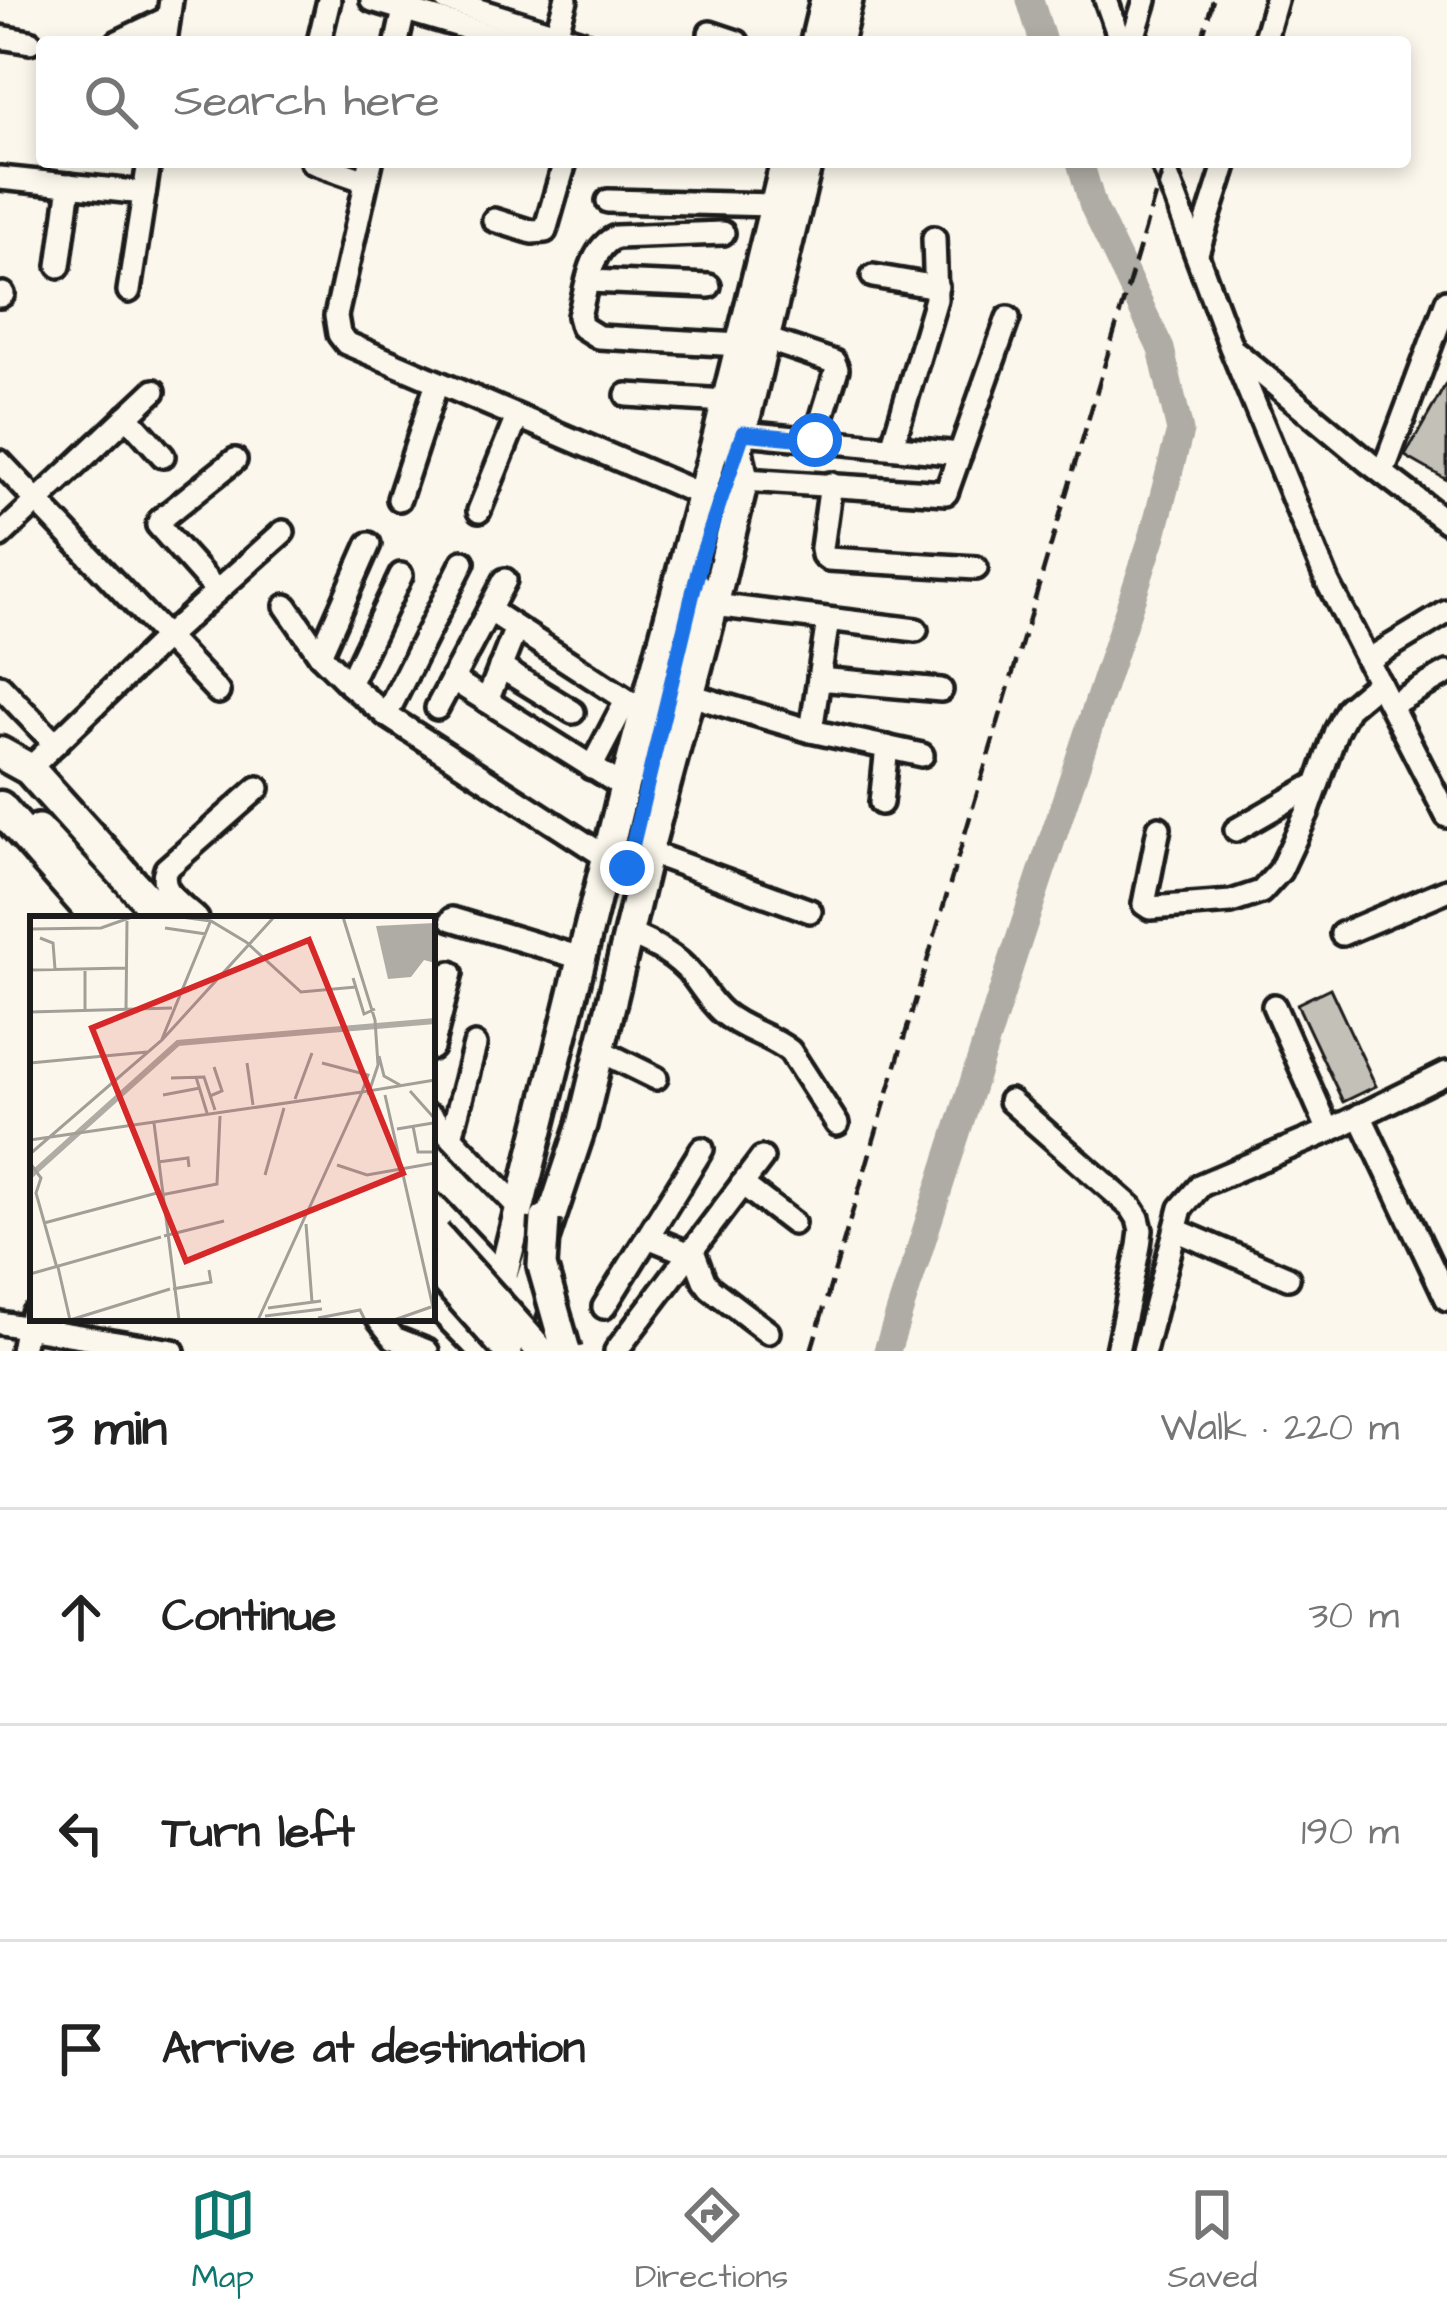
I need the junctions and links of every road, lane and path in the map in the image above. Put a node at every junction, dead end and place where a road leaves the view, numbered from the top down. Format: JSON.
{"nodes":[{"id":1,"x":329,"y":0,"type":"edge"},
{"id":2,"x":372,"y":0,"type":"edge"},
{"id":3,"x":446,"y":0,"type":"edge"},
{"id":4,"x":566,"y":0,"type":"edge"},
{"id":5,"x":825,"y":0,"type":"edge"},
{"id":6,"x":848,"y":0,"type":"edge"},
{"id":7,"x":1106,"y":0,"type":"edge"},
{"id":8,"x":1145,"y":0,"type":"edge"},
{"id":9,"x":1276,"y":0,"type":"edge"},
{"id":10,"x":170,"y":9,"type":"edge"},
{"id":11,"x":404,"y":10,"type":"junction"},
{"id":12,"x":710,"y":33,"type":"dead end"},
{"id":13,"x":556,"y":34,"type":"junction"},
{"id":14,"x":127,"y":36,"type":"edge"},
{"id":15,"x":320,"y":36,"type":"edge"},
{"id":16,"x":398,"y":36,"type":"edge"},
{"id":17,"x":493,"y":36,"type":"edge"},
{"id":18,"x":562,"y":36,"type":"edge"},
{"id":19,"x":719,"y":36,"type":"edge"},
{"id":20,"x":816,"y":36,"type":"edge"},
{"id":21,"x":839,"y":36,"type":"edge"},
{"id":22,"x":1119,"y":36,"type":"edge"},
{"id":23,"x":1134,"y":36,"type":"edge"},
{"id":24,"x":1266,"y":36,"type":"edge"},
{"id":25,"x":0,"y":37,"type":"edge"},
{"id":26,"x":30,"y":42,"type":"dead end"},
{"id":27,"x":147,"y":168,"type":"edge"},
{"id":28,"x":558,"y":168,"type":"edge"},
{"id":29,"x":783,"y":168,"type":"edge"},
{"id":30,"x":806,"y":168,"type":"edge"},
{"id":31,"x":1164,"y":168,"type":"edge"},
{"id":32,"x":1224,"y":168,"type":"edge"},
{"id":33,"x":368,"y":172,"type":"edge"},
{"id":34,"x":67,"y":177,"type":"edge"},
{"id":35,"x":0,"y":178,"type":"edge"},
{"id":36,"x":144,"y":194,"type":"junction"},
{"id":37,"x":608,"y":201,"type":"dead end"},
{"id":38,"x":774,"y":205,"type":"junction"},
{"id":39,"x":494,"y":220,"type":"dead end"},
{"id":40,"x":723,"y":233,"type":"dead end"},
{"id":41,"x":934,"y":238,"type":"dead end"},
{"id":42,"x":1197,"y":253,"type":"junction"},
{"id":43,"x":59,"y":266,"type":"dead end"},
{"id":44,"x":872,"y":275,"type":"dead end"},
{"id":45,"x":589,"y":281,"type":"junction"},
{"id":46,"x":709,"y":286,"type":"dead end"},
{"id":47,"x":937,"y":287,"type":"junction"},
{"id":48,"x":129,"y":291,"type":"dead end"},
{"id":49,"x":1447,"y":301,"type":"edge"},
{"id":50,"x":1008,"y":318,"type":"dead end"},
{"id":51,"x":753,"y":342,"type":"junction"},
{"id":52,"x":1231,"y":347,"type":"junction"},
{"id":53,"x":437,"y":383,"type":"junction"},
{"id":54,"x":154,"y":391,"type":"dead end"},
{"id":55,"x":627,"y":395,"type":"dead end"},
{"id":56,"x":726,"y":401,"type":"junction"},
{"id":57,"x":127,"y":416,"type":"junction"},
{"id":58,"x":517,"y":417,"type":"junction"},
{"id":59,"x":815,"y":440,"type":"junction"},
{"id":60,"x":740,"y":441,"type":"junction"},
{"id":61,"x":892,"y":447,"type":"junction"},
{"id":62,"x":960,"y":454,"type":"junction"},
{"id":63,"x":163,"y":456,"type":"dead end"},
{"id":64,"x":235,"y":460,"type":"dead end"},
{"id":65,"x":0,"y":462,"type":"edge"},
{"id":66,"x":1383,"y":472,"type":"junction"},
{"id":67,"x":744,"y":480,"type":"junction"},
{"id":68,"x":831,"y":484,"type":"junction"},
{"id":69,"x":702,"y":495,"type":"junction"},
{"id":70,"x":399,"y":500,"type":"dead end"},
{"id":71,"x":37,"y":501,"type":"junction"},
{"id":72,"x":478,"y":511,"type":"dead end"},
{"id":73,"x":1447,"y":522,"type":"edge"},
{"id":74,"x":283,"y":532,"type":"dead end"},
{"id":75,"x":0,"y":536,"type":"edge"},
{"id":76,"x":369,"y":544,"type":"dead end"},
{"id":77,"x":463,"y":562,"type":"dead end"},
{"id":78,"x":976,"y":568,"type":"dead end"},
{"id":79,"x":401,"y":575,"type":"dead end"},
{"id":80,"x":505,"y":580,"type":"dead end"},
{"id":81,"x":218,"y":591,"type":"junction"},
{"id":82,"x":714,"y":605,"type":"junction"},
{"id":83,"x":286,"y":606,"type":"dead end"},
{"id":84,"x":489,"y":610,"type":"junction"},
{"id":85,"x":1447,"y":612,"type":"edge"},
{"id":86,"x":828,"y":620,"type":"junction"},
{"id":87,"x":433,"y":623,"type":"junction"},
{"id":88,"x":516,"y":628,"type":"junction"},
{"id":89,"x":916,"y":630,"type":"dead end"},
{"id":90,"x":166,"y":638,"type":"junction"},
{"id":91,"x":471,"y":644,"type":"junction"},
{"id":92,"x":320,"y":655,"type":"junction"},
{"id":93,"x":1368,"y":660,"type":"junction"},
{"id":94,"x":500,"y":667,"type":"junction"},
{"id":95,"x":1447,"y":673,"type":"edge"},
{"id":96,"x":452,"y":679,"type":"junction"},
{"id":97,"x":819,"y":679,"type":"junction"},
{"id":98,"x":1379,"y":682,"type":"junction"},
{"id":99,"x":349,"y":684,"type":"junction"},
{"id":100,"x":0,"y":686,"type":"edge"},
{"id":101,"x":941,"y":691,"type":"dead end"},
{"id":102,"x":218,"y":692,"type":"dead end"},
{"id":103,"x":690,"y":694,"type":"junction"},
{"id":104,"x":487,"y":701,"type":"junction"},
{"id":105,"x":1391,"y":705,"type":"junction"},
{"id":106,"x":635,"y":706,"type":"junction"},
{"id":107,"x":437,"y":709,"type":"dead end"},
{"id":108,"x":573,"y":712,"type":"dead end"},
{"id":109,"x":386,"y":716,"type":"junction"},
{"id":110,"x":812,"y":731,"type":"junction"},
{"id":111,"x":55,"y":744,"type":"junction"},
{"id":112,"x":887,"y":747,"type":"junction"},
{"id":113,"x":922,"y":755,"type":"dead end"},
{"id":114,"x":591,"y":768,"type":"junction"},
{"id":115,"x":8,"y":778,"type":"edge"},
{"id":116,"x":1318,"y":783,"type":"junction"},
{"id":117,"x":624,"y":787,"type":"junction"},
{"id":118,"x":258,"y":788,"type":"dead end"},
{"id":119,"x":881,"y":803,"type":"dead end"},
{"id":120,"x":1447,"y":816,"type":"edge"},
{"id":121,"x":1159,"y":828,"type":"dead end"},
{"id":122,"x":1237,"y":830,"type":"dead end"},
{"id":123,"x":648,"y":852,"type":"junction"},
{"id":124,"x":606,"y":857,"type":"junction"},
{"id":125,"x":1447,"y":890,"type":"edge"},
{"id":126,"x":810,"y":911,"type":"dead end"},
{"id":127,"x":96,"y":916,"type":"edge"},
{"id":128,"x":119,"y":916,"type":"edge"},
{"id":129,"x":145,"y":916,"type":"edge"},
{"id":130,"x":161,"y":916,"type":"edge"},
{"id":131,"x":194,"y":916,"type":"edge"},
{"id":132,"x":452,"y":919,"type":"dead end"},
{"id":133,"x":629,"y":934,"type":"junction"},
{"id":134,"x":1342,"y":934,"type":"dead end"},
{"id":135,"x":581,"y":958,"type":"junction"},
{"id":136,"x":451,"y":973,"type":"dead end"},
{"id":137,"x":1274,"y":1006,"type":"dead end"},
{"id":138,"x":435,"y":1036,"type":"edge"},
{"id":139,"x":475,"y":1045,"type":"dead end"},
{"id":140,"x":599,"y":1050,"type":"junction"},
{"id":141,"x":1447,"y":1073,"type":"edge"},
{"id":142,"x":656,"y":1078,"type":"dead end"},
{"id":143,"x":1010,"y":1101,"type":"dead end"},
{"id":144,"x":1360,"y":1115,"type":"junction"},
{"id":145,"x":435,"y":1120,"type":"edge"},
{"id":146,"x":837,"y":1124,"type":"dead end"},
{"id":147,"x":1329,"y":1131,"type":"junction"},
{"id":148,"x":452,"y":1137,"type":"junction"},
{"id":149,"x":702,"y":1149,"type":"dead end"},
{"id":150,"x":762,"y":1158,"type":"dead end"},
{"id":151,"x":742,"y":1184,"type":"junction"},
{"id":152,"x":533,"y":1215,"type":"junction"},
{"id":153,"x":435,"y":1218,"type":"edge"},
{"id":154,"x":435,"y":1218,"type":"edge"},
{"id":155,"x":793,"y":1222,"type":"dead end"},
{"id":156,"x":1176,"y":1230,"type":"junction"},
{"id":157,"x":647,"y":1237,"type":"junction"},
{"id":158,"x":691,"y":1252,"type":"junction"},
{"id":159,"x":435,"y":1270,"type":"edge"},
{"id":160,"x":1288,"y":1278,"type":"dead end"},
{"id":161,"x":512,"y":1294,"type":"junction"},
{"id":162,"x":435,"y":1299,"type":"edge"},
{"id":163,"x":1447,"y":1299,"type":"edge"},
{"id":164,"x":604,"y":1307,"type":"dead end"},
{"id":165,"x":380,"y":1321,"type":"edge"},
{"id":166,"x":0,"y":1323,"type":"edge"},
{"id":167,"x":27,"y":1331,"type":"edge"},
{"id":168,"x":768,"y":1332,"type":"dead end"},
{"id":169,"x":492,"y":1349,"type":"edge"},
{"id":170,"x":173,"y":1351,"type":"edge"},
{"id":171,"x":427,"y":1351,"type":"edge"},
{"id":172,"x":542,"y":1351,"type":"edge"},
{"id":173,"x":569,"y":1351,"type":"edge"},
{"id":174,"x":616,"y":1351,"type":"edge"},
{"id":175,"x":1117,"y":1351,"type":"edge"},
{"id":176,"x":1144,"y":1351,"type":"edge"}],
"edges":[{"from":1,"to":15,"type":"street"},
{"from":2,"to":11,"type":"street"},
{"from":3,"to":13,"type":"street"},
{"from":4,"to":13,"type":"street"},
{"from":5,"to":20,"type":"main road"},
{"from":6,"to":21,"type":"main road"},
{"from":7,"to":22,"type":"street"},
{"from":8,"to":23,"type":"street"},
{"from":9,"to":24,"type":"street"},
{"from":10,"to":14,"type":"street"},
{"from":11,"to":16,"type":"street"},
{"from":11,"to":17,"type":"street"},
{"from":12,"to":19,"type":"street"},
{"from":13,"to":18,"type":"street"},
{"from":25,"to":26,"type":"street"},
{"from":27,"to":36,"type":"street"},
{"from":28,"to":39,"type":"street"},
{"from":29,"to":38,"type":"main road"},
{"from":30,"to":51,"type":"main road"},
{"from":31,"to":42,"type":"street"},
{"from":32,"to":42,"type":"street"},
{"from":33,"to":53,"type":"street"},
{"from":34,"to":35,"type":"street"},
{"from":34,"to":36,"type":"street"},
{"from":34,"to":43,"type":"street"},
{"from":36,"to":48,"type":"street"},
{"from":37,"to":38,"type":"street"},
{"from":38,"to":51,"type":"main road"},
{"from":40,"to":45,"type":"street"},
{"from":41,"to":47,"type":"street"},
{"from":42,"to":52,"type":"street"},
{"from":44,"to":47,"type":"street"},
{"from":45,"to":46,"type":"street"},
{"from":45,"to":51,"type":"street"},
{"from":47,"to":61,"type":"street"},
{"from":49,"to":66,"type":"street"},
{"from":50,"to":62,"type":"street"},
{"from":51,"to":56,"type":"main road"},
{"from":51,"to":59,"type":"street"},
{"from":51,"to":60,"type":"main road"},
{"from":52,"to":66,"type":"street"},
{"from":52,"to":93,"type":"street"},
{"from":53,"to":58,"type":"street"},
{"from":53,"to":70,"type":"street"},
{"from":54,"to":57,"type":"street"},
{"from":55,"to":56,"type":"street"},
{"from":56,"to":69,"type":"main road"},
{"from":57,"to":63,"type":"street"},
{"from":57,"to":71,"type":"street"},
{"from":58,"to":69,"type":"street"},
{"from":58,"to":72,"type":"street"},
{"from":59,"to":60,"type":"street"},
{"from":59,"to":61,"type":"street"},
{"from":60,"to":67,"type":"main road"},
{"from":60,"to":152,"type":"main road"},
{"from":61,"to":62,"type":"street"},
{"from":62,"to":68,"type":"street"},
{"from":64,"to":81,"type":"street"},
{"from":65,"to":71,"type":"street"},
{"from":66,"to":73,"type":"street"},
{"from":67,"to":68,"type":"street"},
{"from":67,"to":82,"type":"main road"},
{"from":68,"to":78,"type":"street"},
{"from":69,"to":106,"type":"main road"},
{"from":71,"to":75,"type":"street"},
{"from":71,"to":90,"type":"street"},
{"from":74,"to":81,"type":"street"},
{"from":76,"to":92,"type":"street"},
{"from":77,"to":87,"type":"street"},
{"from":79,"to":99,"type":"street"},
{"from":80,"to":84,"type":"street"},
{"from":81,"to":90,"type":"street"},
{"from":82,"to":86,"type":"street"},
{"from":82,"to":103,"type":"main road"},
{"from":83,"to":92,"type":"street"},
{"from":84,"to":88,"type":"street"},
{"from":84,"to":91,"type":"street"},
{"from":85,"to":93,"type":"street"},
{"from":86,"to":89,"type":"street"},
{"from":86,"to":97,"type":"street"},
{"from":87,"to":91,"type":"street"},
{"from":87,"to":109,"type":"street"},
{"from":88,"to":94,"type":"street"},
{"from":88,"to":106,"type":"street"},
{"from":90,"to":102,"type":"street"},
{"from":90,"to":111,"type":"street"},
{"from":91,"to":96,"type":"street"},
{"from":92,"to":99,"type":"street"},
{"from":93,"to":98,"type":"street"},
{"from":94,"to":104,"type":"street"},
{"from":94,"to":108,"type":"street"},
{"from":95,"to":105,"type":"street"},
{"from":96,"to":104,"type":"street"},
{"from":96,"to":107,"type":"street"},
{"from":97,"to":101,"type":"street"},
{"from":97,"to":110,"type":"street"},
{"from":98,"to":105,"type":"street"},
{"from":98,"to":116,"type":"street"},
{"from":99,"to":109,"type":"street"},
{"from":100,"to":111,"type":"street"},
{"from":103,"to":110,"type":"street"},
{"from":103,"to":123,"type":"main road"},
{"from":104,"to":114,"type":"street"},
{"from":105,"to":120,"type":"street"},
{"from":106,"to":114,"type":"street"},
{"from":106,"to":117,"type":"main road"},
{"from":109,"to":124,"type":"street"},
{"from":110,"to":112,"type":"street"},
{"from":111,"to":115,"type":"street"},
{"from":112,"to":113,"type":"street"},
{"from":112,"to":119,"type":"street"},
{"from":114,"to":117,"type":"street"},
{"from":115,"to":127,"type":"highway"},
{"from":115,"to":128,"type":"main road"},
{"from":115,"to":129,"type":"main road"},
{"from":115,"to":130,"type":"highway"},
{"from":116,"to":121,"type":"street"},
{"from":116,"to":122,"type":"street"},
{"from":117,"to":124,"type":"main road"},
{"from":118,"to":131,"type":"street"},
{"from":123,"to":126,"type":"street"},
{"from":123,"to":133,"type":"main road"},
{"from":124,"to":135,"type":"main road"},
{"from":125,"to":134,"type":"street"},
{"from":132,"to":135,"type":"street"},
{"from":133,"to":140,"type":"main road"},
{"from":133,"to":146,"type":"street"},
{"from":135,"to":152,"type":"main road"},
{"from":136,"to":138,"type":"street"},
{"from":137,"to":147,"type":"street"},
{"from":139,"to":148,"type":"street"},
{"from":140,"to":142,"type":"street"},
{"from":140,"to":161,"type":"main road"},
{"from":141,"to":144,"type":"street"},
{"from":143,"to":175,"type":"street"},
{"from":144,"to":147,"type":"street"},
{"from":144,"to":163,"type":"street"},
{"from":145,"to":148,"type":"street"},
{"from":147,"to":156,"type":"street"},
{"from":148,"to":152,"type":"street"},
{"from":149,"to":157,"type":"street"},
{"from":150,"to":151,"type":"street"},
{"from":151,"to":155,"type":"street"},
{"from":151,"to":158,"type":"street"},
{"from":152,"to":161,"type":"main road"},
{"from":152,"to":173,"type":"main road","bridge":true},
{"from":153,"to":161,"type":"highway"},
{"from":154,"to":172,"type":"main road","bridge":true},
{"from":156,"to":160,"type":"street"},
{"from":156,"to":176,"type":"street"},
{"from":157,"to":158,"type":"street"},
{"from":157,"to":164,"type":"street"},
{"from":158,"to":168,"type":"street"},
{"from":158,"to":174,"type":"street"},
{"from":159,"to":169,"type":"main road","bridge":true},
{"from":161,"to":169,"type":"highway"},
{"from":161,"to":173,"type":"street"},
{"from":162,"to":169,"type":"highway"},
{"from":165,"to":171,"type":"street"},
{"from":166,"to":167,"type":"street"},
{"from":167,"to":170,"type":"street"}]}
